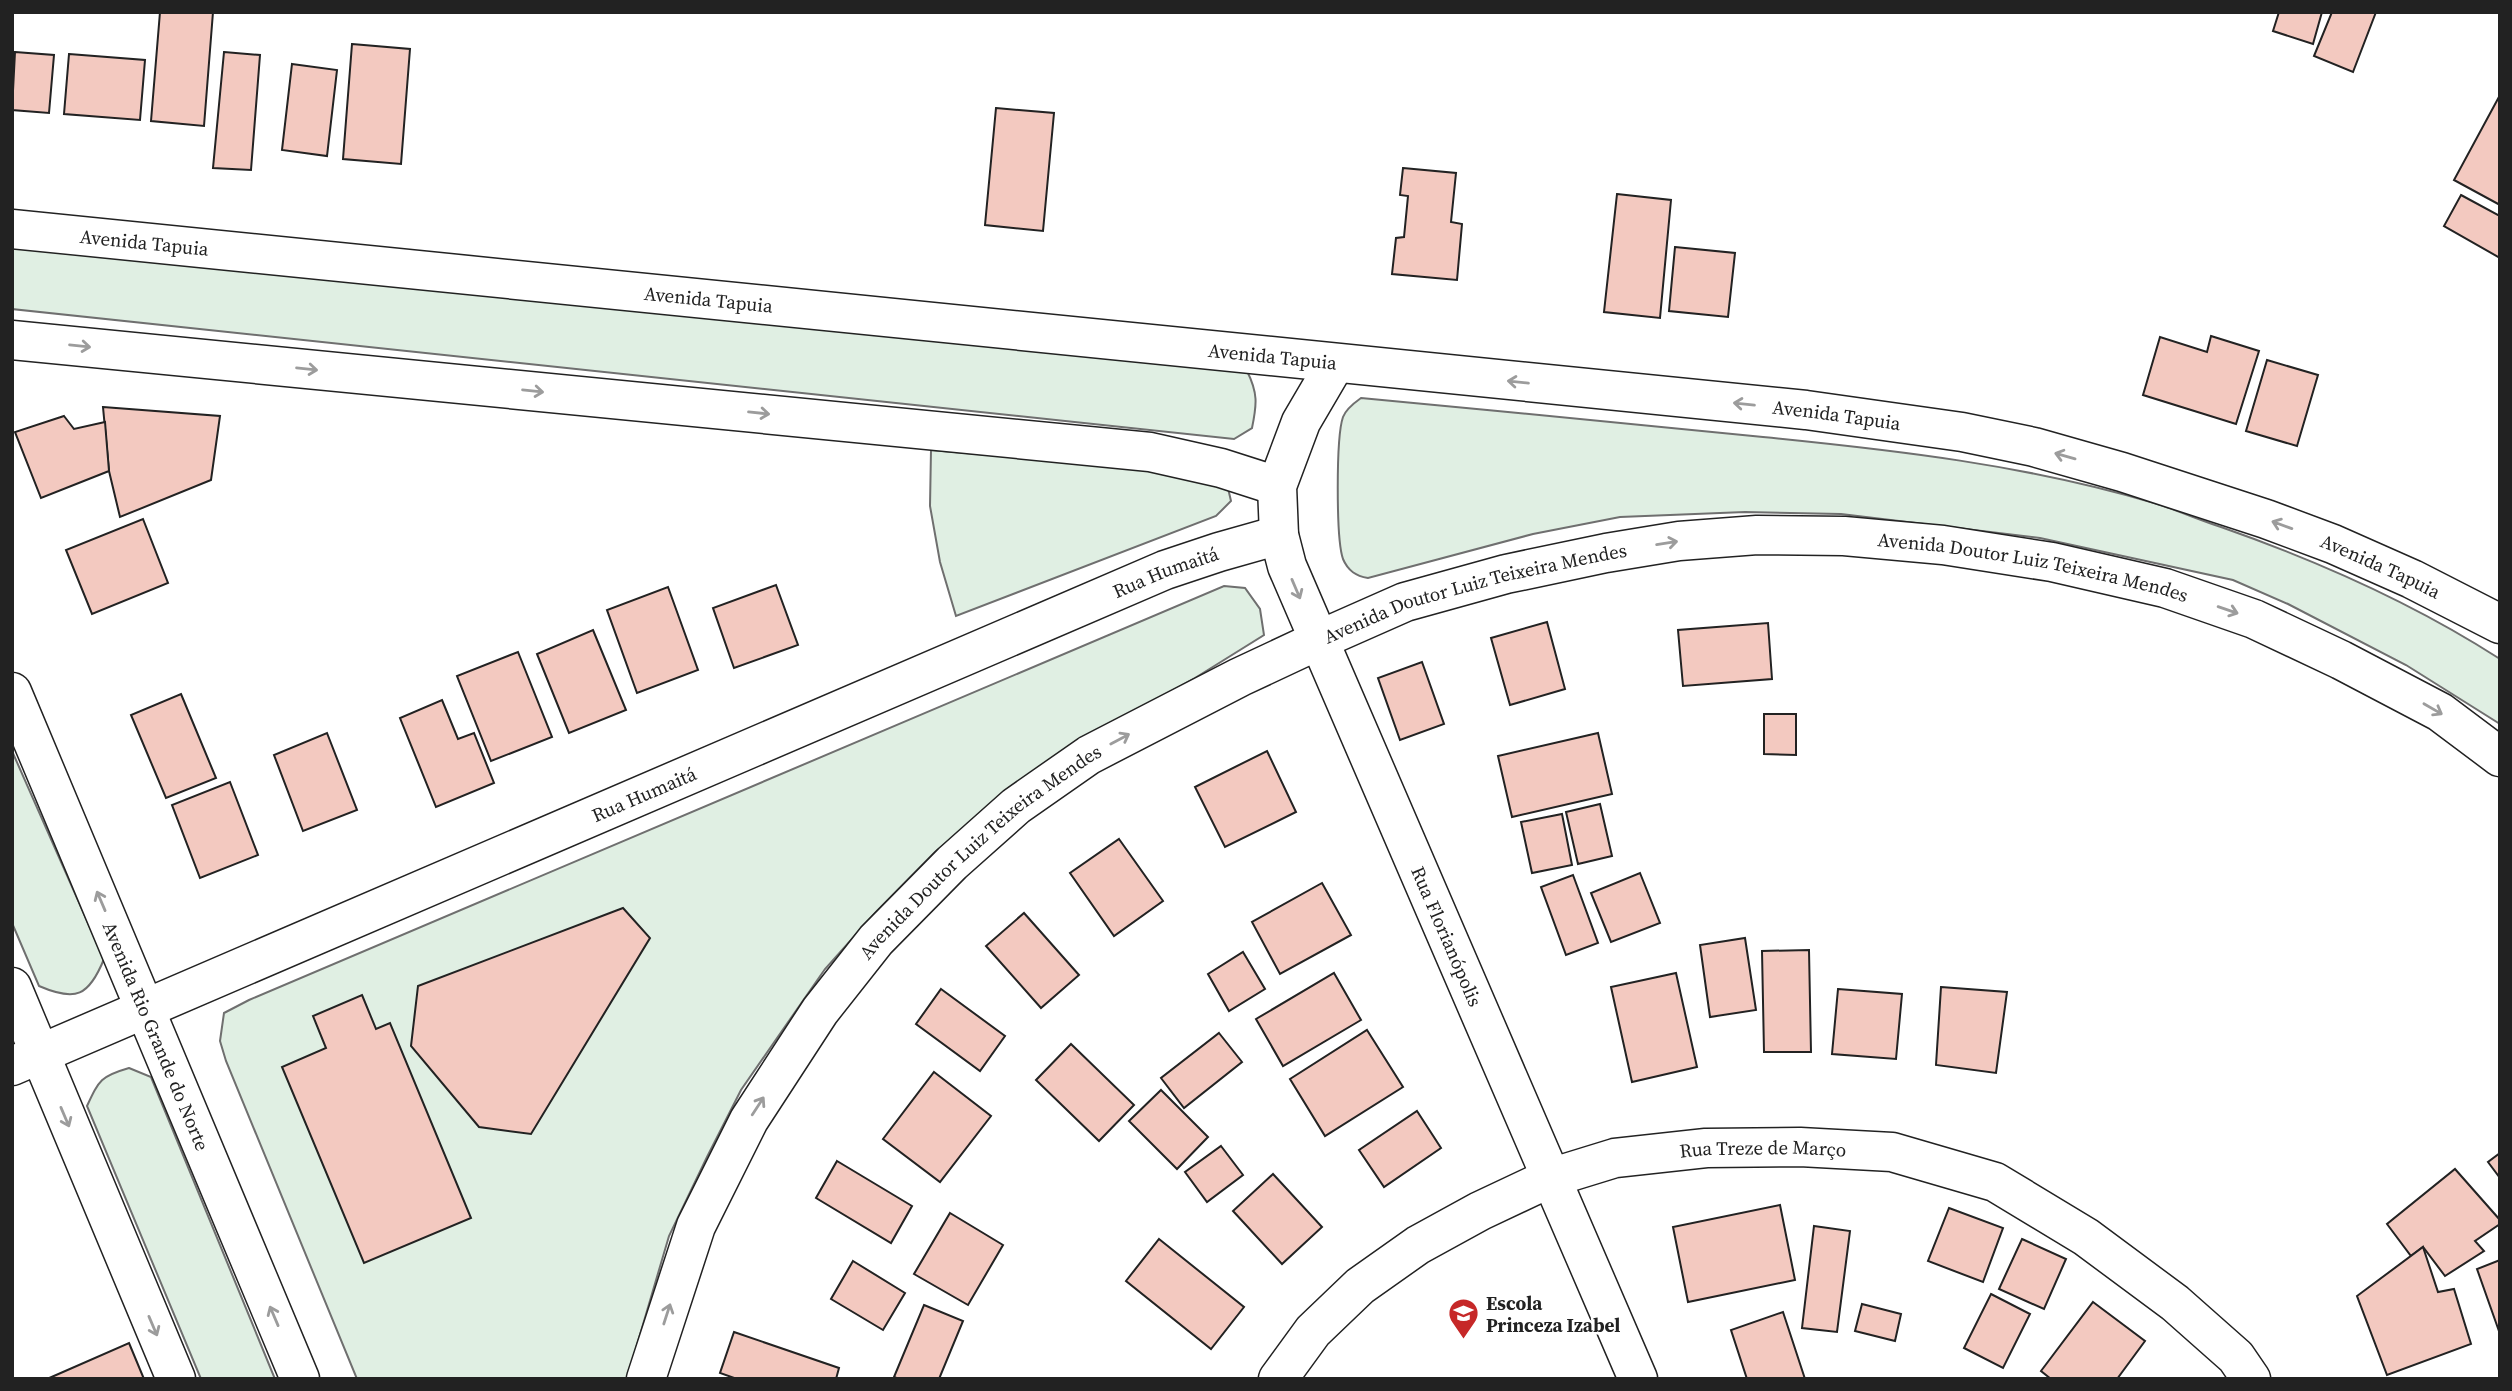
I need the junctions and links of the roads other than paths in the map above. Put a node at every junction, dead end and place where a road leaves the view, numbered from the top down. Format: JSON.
{"nodes":[{"id":1,"x":12,"y":229,"type":"edge"},
{"id":2,"x":12,"y":340,"type":"edge"},
{"id":3,"x":1335,"y":364,"type":"junction"},
{"id":4,"x":1277,"y":486,"type":"junction"},
{"id":5,"x":1279,"y":535,"type":"junction"},
{"id":6,"x":2500,"y":624,"type":"edge"},
{"id":7,"x":1319,"y":640,"type":"junction"},
{"id":8,"x":12,"y":692,"type":"edge"},
{"id":9,"x":2500,"y":757,"type":"edge"},
{"id":10,"x":12,"y":987,"type":"edge"},
{"id":11,"x":146,"y":1009,"type":"junction"},
{"id":12,"x":25,"y":1060,"type":"edge"},
{"id":13,"x":1550,"y":1178,"type":"junction"},
{"id":14,"x":176,"y":1379,"type":"edge"},
{"id":15,"x":300,"y":1379,"type":"edge"},
{"id":16,"x":646,"y":1379,"type":"edge"},
{"id":17,"x":1278,"y":1379,"type":"edge"},
{"id":18,"x":1638,"y":1379,"type":"edge"},
{"id":19,"x":2251,"y":1379,"type":"edge"}],
"edges":[{"from":1,"to":3,"type":"street","name":"Avenida Tapuia"},
{"from":2,"to":4,"type":"street","one_way":true},
{"from":3,"to":4,"type":"street"},
{"from":6,"to":3,"type":"street","name":"Avenida Tapuia","one_way":true},
{"from":4,"to":5,"type":"street","name":"Rua Florianópolis"},
{"from":5,"to":7,"type":"street","name":"Rua Florianópolis","one_way":true},
{"from":5,"to":11,"type":"street","name":"Rua Humaitá"},
{"from":7,"to":9,"type":"street","name":"Avenida Doutor Luiz Teixeira Mendes","one_way":true},
{"from":7,"to":13,"type":"street","name":"Rua Florianópolis"},
{"from":16,"to":7,"type":"street","name":"Avenida Doutor Luiz Teixeira Mendes","one_way":true},
{"from":11,"to":8,"type":"street","name":"Avenida Rio Grande do Norte","one_way":true},
{"from":10,"to":12,"type":"street"},
{"from":11,"to":12,"type":"street","name":"Rua Humaitá"},
{"from":15,"to":11,"type":"street","name":"Avenida Rio Grande do Norte","one_way":true},
{"from":12,"to":14,"type":"street","one_way":true},
{"from":13,"to":17,"type":"street","name":"Rua Treze de Março"},
{"from":13,"to":18,"type":"street","name":"Rua Florianópolis"},
{"from":13,"to":19,"type":"street","name":"Rua Treze de Março"}]}
